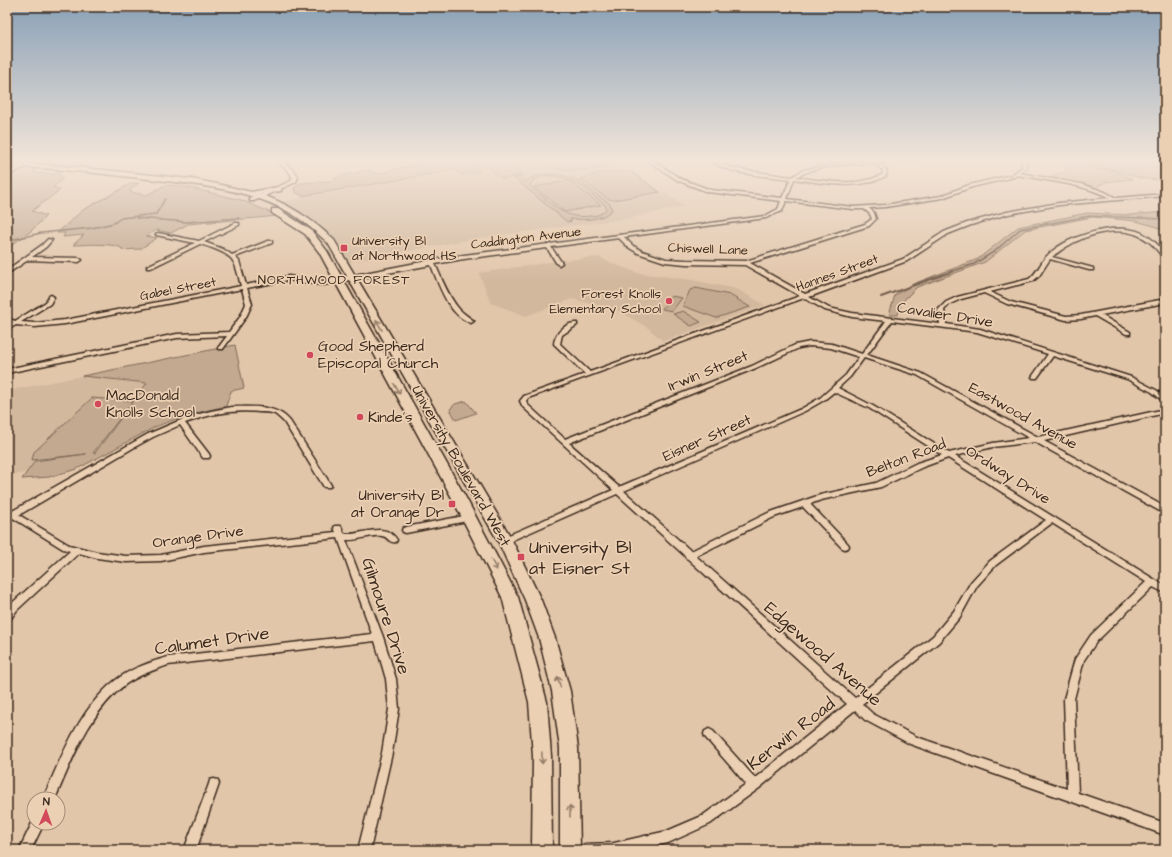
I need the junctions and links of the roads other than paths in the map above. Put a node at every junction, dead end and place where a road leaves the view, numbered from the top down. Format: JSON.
{"nodes":[{"id":1,"x":254,"y":201,"type":"edge"},
{"id":2,"x":271,"y":201,"type":"edge"},
{"id":3,"x":785,"y":201,"type":"joint"},
{"id":4,"x":910,"y":201,"type":"edge"},
{"id":5,"x":1096,"y":201,"type":"edge"},
{"id":6,"x":866,"y":208,"type":"junction"},
{"id":7,"x":277,"y":212,"type":"junction"},
{"id":8,"x":237,"y":224,"type":"dead end"},
{"id":9,"x":314,"y":225,"type":"junction"},
{"id":10,"x":321,"y":231,"type":"junction"},
{"id":11,"x":158,"y":234,"type":"dead end"},
{"id":12,"x":621,"y":237,"type":"junction"},
{"id":13,"x":50,"y":240,"type":"dead end"},
{"id":14,"x":270,"y":242,"type":"dead end"},
{"id":15,"x":198,"y":243,"type":"junction"},
{"id":16,"x":548,"y":246,"type":"junction"},
{"id":17,"x":323,"y":251,"type":"junction"},
{"id":18,"x":233,"y":256,"type":"junction"},
{"id":19,"x":1165,"y":256,"type":"edge"},
{"id":20,"x":1048,"y":257,"type":"junction"},
{"id":21,"x":28,"y":258,"type":"junction"},
{"id":22,"x":79,"y":260,"type":"dead end"},
{"id":23,"x":432,"y":262,"type":"junction"},
{"id":24,"x":559,"y":263,"type":"dead end"},
{"id":25,"x":746,"y":263,"type":"junction"},
{"id":26,"x":149,"y":267,"type":"dead end"},
{"id":27,"x":1091,"y":269,"type":"dead end"},
{"id":28,"x":7,"y":272,"type":"edge"},
{"id":29,"x":353,"y":278,"type":"junction"},
{"id":30,"x":339,"y":280,"type":"junction"},
{"id":31,"x":244,"y":287,"type":"junction"},
{"id":32,"x":986,"y":292,"type":"junction"},
{"id":33,"x":51,"y":297,"type":"dead end"},
{"id":34,"x":803,"y":297,"type":"junction"},
{"id":35,"x":1165,"y":301,"type":"edge"},
{"id":36,"x":1097,"y":315,"type":"junction"},
{"id":37,"x":7,"y":320,"type":"edge"},
{"id":38,"x":890,"y":320,"type":"junction"},
{"id":39,"x":471,"y":321,"type":"dead end"},
{"id":40,"x":16,"y":323,"type":"junction"},
{"id":41,"x":575,"y":324,"type":"dead end"},
{"id":42,"x":943,"y":325,"type":"junction"},
{"id":43,"x":7,"y":328,"type":"edge"},
{"id":44,"x":1128,"y":333,"type":"dead end"},
{"id":45,"x":232,"y":334,"type":"junction"},
{"id":46,"x":221,"y":348,"type":"dead end"},
{"id":47,"x":396,"y":353,"type":"junction"},
{"id":48,"x":1052,"y":353,"type":"junction"},
{"id":49,"x":864,"y":355,"type":"junction"},
{"id":50,"x":380,"y":357,"type":"junction"},
{"id":51,"x":7,"y":371,"type":"edge"},
{"id":52,"x":590,"y":374,"type":"junction"},
{"id":53,"x":1035,"y":377,"type":"dead end"},
{"id":54,"x":834,"y":389,"type":"junction"},
{"id":55,"x":1165,"y":400,"type":"edge"},
{"id":56,"x":523,"y":401,"type":"joint"},
{"id":57,"x":1165,"y":411,"type":"edge"},
{"id":58,"x":181,"y":422,"type":"junction"},
{"id":59,"x":1036,"y":439,"type":"junction"},
{"id":60,"x":564,"y":442,"type":"junction"},
{"id":61,"x":949,"y":455,"type":"junction"},
{"id":62,"x":206,"y":456,"type":"dead end"},
{"id":63,"x":327,"y":485,"type":"dead end"},
{"id":64,"x":619,"y":491,"type":"junction"},
{"id":65,"x":804,"y":503,"type":"junction"},
{"id":66,"x":1165,"y":511,"type":"edge"},
{"id":67,"x":10,"y":516,"type":"edge"},
{"id":68,"x":469,"y":518,"type":"junction"},
{"id":69,"x":1052,"y":520,"type":"junction"},
{"id":70,"x":406,"y":530,"type":"dead end"},
{"id":71,"x":339,"y":531,"type":"junction"},
{"id":72,"x":393,"y":540,"type":"dead end"},
{"id":73,"x":505,"y":540,"type":"junction"},
{"id":74,"x":483,"y":545,"type":"junction"},
{"id":75,"x":845,"y":546,"type":"dead end"},
{"id":76,"x":76,"y":551,"type":"junction"},
{"id":77,"x":689,"y":556,"type":"junction"},
{"id":78,"x":1152,"y":582,"type":"junction"},
{"id":79,"x":1165,"y":590,"type":"edge"},
{"id":80,"x":11,"y":607,"type":"edge"},
{"id":81,"x":7,"y":617,"type":"edge"},
{"id":82,"x":378,"y":637,"type":"junction"},
{"id":83,"x":854,"y":705,"type":"junction"},
{"id":84,"x":709,"y":734,"type":"dead end"},
{"id":85,"x":214,"y":784,"type":"dead end"},
{"id":86,"x":754,"y":785,"type":"junction"},
{"id":87,"x":53,"y":791,"type":"edge"},
{"id":88,"x":1073,"y":797,"type":"junction"},
{"id":89,"x":1165,"y":829,"type":"edge"},
{"id":90,"x":34,"y":831,"type":"edge"},
{"id":91,"x":25,"y":850,"type":"edge"},
{"id":92,"x":190,"y":850,"type":"edge"},
{"id":93,"x":364,"y":850,"type":"edge"},
{"id":94,"x":542,"y":850,"type":"edge"},
{"id":95,"x":570,"y":850,"type":"edge"},
{"id":96,"x":585,"y":850,"type":"edge"}],
"edges":[{"from":1,"to":7,"type":"main road","name":"University Boulevard West"},
{"from":2,"to":9,"type":"main road","name":"University Boulevard West"},
{"from":3,"to":6,"type":"street"},
{"from":3,"to":12,"type":"street","name":"Caddington Avenue"},
{"from":4,"to":6,"type":"street"},
{"from":5,"to":34,"type":"street","name":"Hannes Street"},
{"from":6,"to":25,"type":"street","name":"Chiswell Lane"},
{"from":7,"to":9,"type":"main road"},
{"from":7,"to":17,"type":"main road","name":"University Boulevard West"},
{"from":8,"to":15,"type":"street"},
{"from":9,"to":10,"type":"main road","name":"University Boulevard West"},
{"from":10,"to":17,"type":"main road"},
{"from":10,"to":29,"type":"main road","name":"University Boulevard West"},
{"from":11,"to":15,"type":"street"},
{"from":12,"to":16,"type":"street","name":"Caddington Avenue"},
{"from":12,"to":25,"type":"street","name":"Chiswell Lane"},
{"from":13,"to":21,"type":"street"},
{"from":14,"to":18,"type":"street"},
{"from":15,"to":18,"type":"street"},
{"from":15,"to":26,"type":"street"},
{"from":16,"to":23,"type":"street","name":"Caddington Avenue"},
{"from":16,"to":24,"type":"street"},
{"from":17,"to":30,"type":"main road","name":"University Boulevard West"},
{"from":18,"to":31,"type":"street"},
{"from":19,"to":20,"type":"street"},
{"from":20,"to":27,"type":"street"},
{"from":20,"to":32,"type":"street"},
{"from":21,"to":22,"type":"street"},
{"from":21,"to":28,"type":"street"},
{"from":23,"to":29,"type":"street","name":"Caddington Avenue"},
{"from":23,"to":39,"type":"street"},
{"from":25,"to":34,"type":"street","name":"Cavalier Drive"},
{"from":29,"to":30,"type":"street","name":"Gabel Street"},
{"from":47,"to":29,"type":"main road","name":"University Boulevard West","one_way":true},
{"from":30,"to":31,"type":"street","name":"Gabel Street"},
{"from":30,"to":50,"type":"main road","name":"University Boulevard West"},
{"from":31,"to":40,"type":"street","name":"Gabel Street"},
{"from":31,"to":45,"type":"street"},
{"from":32,"to":36,"type":"street"},
{"from":32,"to":42,"type":"street"},
{"from":33,"to":40,"type":"street"},
{"from":34,"to":38,"type":"street","name":"Cavalier Drive"},
{"from":34,"to":52,"type":"street","name":"Hannes Street"},
{"from":35,"to":36,"type":"street"},
{"from":36,"to":44,"type":"street"},
{"from":37,"to":40,"type":"street","name":"Gabel Street"},
{"from":38,"to":42,"type":"street","name":"Cavalier Drive"},
{"from":38,"to":49,"type":"street","name":"Eisner Street"},
{"from":40,"to":43,"type":"street"},
{"from":41,"to":52,"type":"street"},
{"from":42,"to":48,"type":"street","name":"Cavalier Drive"},
{"from":45,"to":46,"type":"street"},
{"from":45,"to":51,"type":"street"},
{"from":47,"to":50,"type":"main road"},
{"from":47,"to":73,"type":"main road","name":"University Boulevard West"},
{"from":48,"to":53,"type":"street"},
{"from":48,"to":55,"type":"street","name":"Cavalier Drive"},
{"from":49,"to":54,"type":"street","name":"Eisner Street"},
{"from":49,"to":59,"type":"street","name":"Eastwood Avenue"},
{"from":49,"to":60,"type":"street","name":"Irwin Street"},
{"from":50,"to":68,"type":"main road","name":"University Boulevard West","one_way":true},
{"from":52,"to":56,"type":"street","name":"Hannes Street"},
{"from":54,"to":61,"type":"street","name":"Ordway Drive"},
{"from":54,"to":64,"type":"street","name":"Eisner Street"},
{"from":56,"to":60,"type":"street","name":"Edgewood Avenue"},
{"from":57,"to":59,"type":"street","name":"Belton Road"},
{"from":58,"to":62,"type":"street"},
{"from":58,"to":63,"type":"street"},
{"from":58,"to":67,"type":"street"},
{"from":59,"to":61,"type":"street","name":"Belton Road"},
{"from":59,"to":66,"type":"street","name":"Eastwood Avenue"},
{"from":60,"to":64,"type":"street","name":"Edgewood Avenue"},
{"from":61,"to":65,"type":"street","name":"Belton Road"},
{"from":61,"to":69,"type":"street","name":"Ordway Drive"},
{"from":64,"to":73,"type":"street","name":"Eisner Street"},
{"from":64,"to":77,"type":"street","name":"Edgewood Avenue"},
{"from":65,"to":75,"type":"street"},
{"from":65,"to":77,"type":"street","name":"Belton Road"},
{"from":67,"to":76,"type":"street","name":"Orange Drive"},
{"from":68,"to":70,"type":"street"},
{"from":68,"to":74,"type":"main road","name":"University Boulevard West"},
{"from":69,"to":78,"type":"street","name":"Ordway Drive"},
{"from":69,"to":83,"type":"street","name":"Kerwin Road"},
{"from":71,"to":72,"type":"street","name":"Orange Drive"},
{"from":71,"to":76,"type":"street","name":"Orange Drive"},
{"from":71,"to":82,"type":"street","name":"Gilmoure Drive"},
{"from":73,"to":74,"type":"main road"},
{"from":95,"to":73,"type":"main road","name":"University Boulevard West","one_way":true},
{"from":74,"to":94,"type":"main road","name":"University Boulevard West","one_way":true},
{"from":76,"to":80,"type":"street"},
{"from":77,"to":83,"type":"street","name":"Edgewood Avenue"},
{"from":78,"to":79,"type":"street","name":"Ordway Drive"},
{"from":78,"to":88,"type":"street"},
{"from":80,"to":81,"type":"street"},
{"from":82,"to":87,"type":"street","name":"Calumet Drive"},
{"from":82,"to":93,"type":"street","name":"Gilmoure Drive"},
{"from":83,"to":86,"type":"street","name":"Kerwin Road"},
{"from":83,"to":88,"type":"street","name":"Edgewood Avenue"},
{"from":84,"to":86,"type":"street"},
{"from":85,"to":92,"type":"street"},
{"from":86,"to":96,"type":"street","name":"Kerwin Road"},
{"from":88,"to":89,"type":"street","name":"Edgewood Avenue"},
{"from":90,"to":91,"type":"street"}]}
